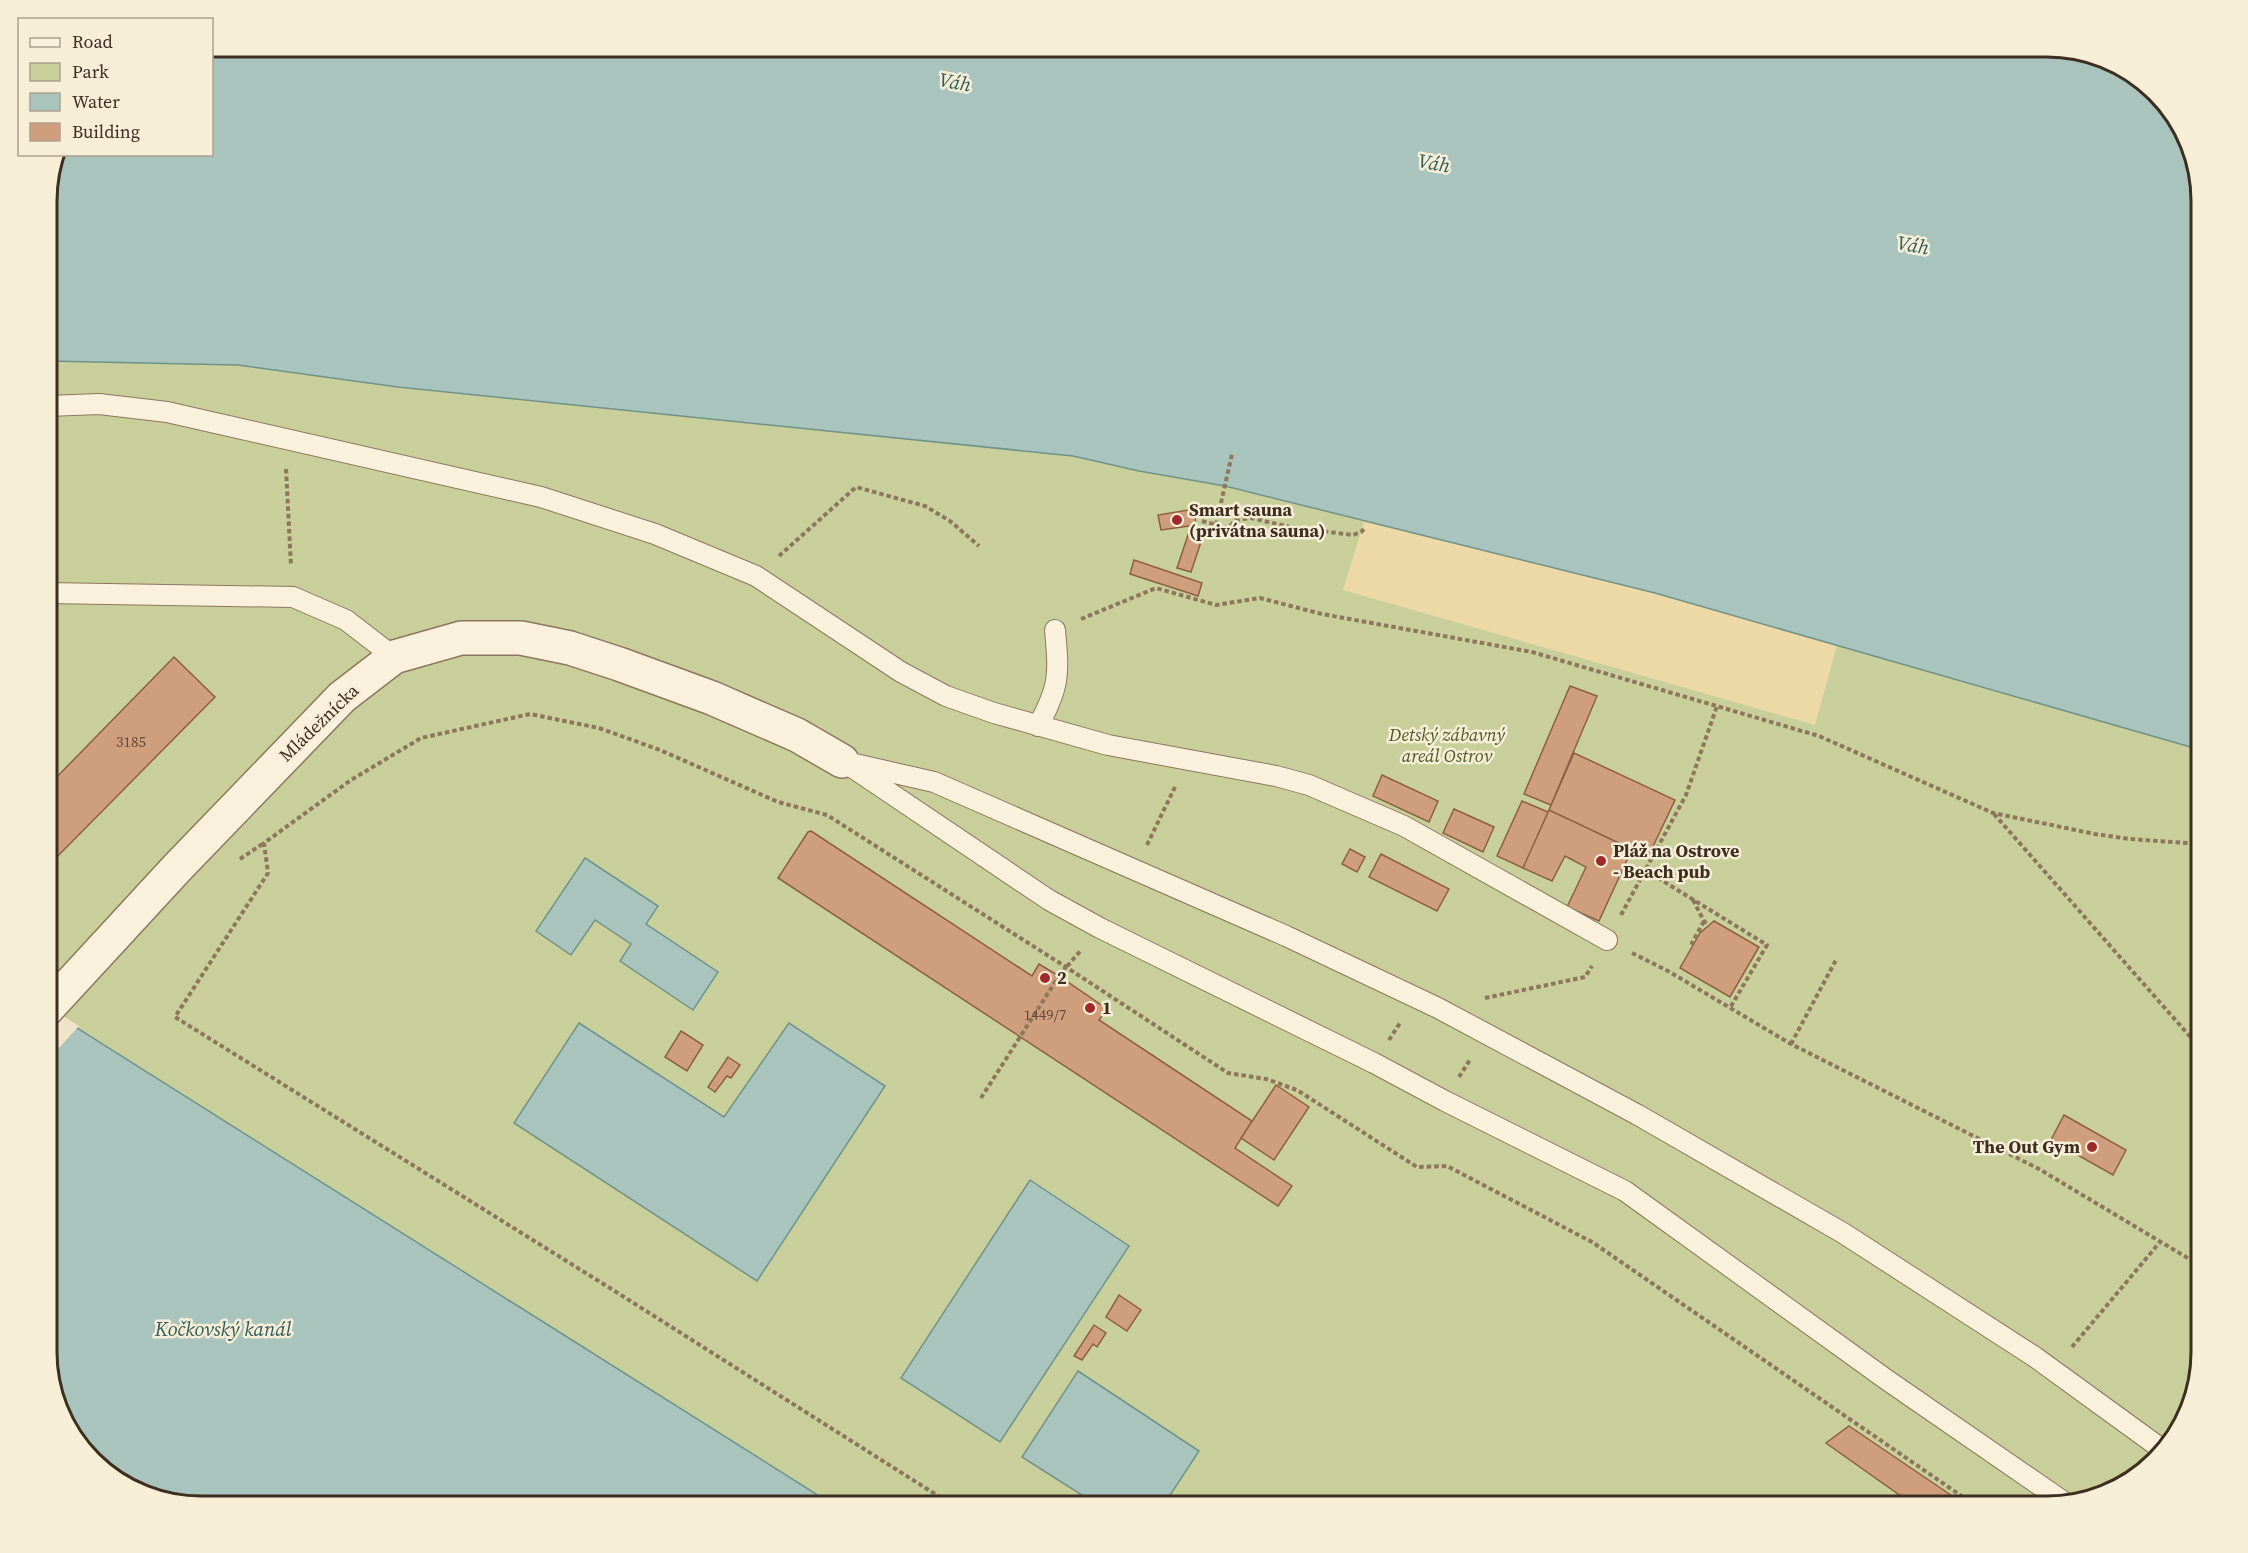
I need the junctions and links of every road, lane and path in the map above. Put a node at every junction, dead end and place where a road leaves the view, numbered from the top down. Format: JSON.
{"nodes":[{"id":1,"x":57,"y":406,"type":"edge"},
{"id":2,"x":283,"y":438,"type":"junction"},
{"id":3,"x":1232,"y":454,"type":"dead end"},
{"id":4,"x":1203,"y":522,"type":"dead end"},
{"id":5,"x":1216,"y":525,"type":"junction"},
{"id":6,"x":1366,"y":527,"type":"dead end"},
{"id":7,"x":979,"y":546,"type":"dead end"},
{"id":8,"x":756,"y":576,"type":"junction"},
{"id":9,"x":57,"y":593,"type":"edge"},
{"id":10,"x":293,"y":597,"type":"junction"},
{"id":11,"x":1054,"y":630,"type":"joint"},
{"id":12,"x":394,"y":657,"type":"junction"},
{"id":13,"x":1717,"y":706,"type":"junction"},
{"id":14,"x":1038,"y":726,"type":"junction"},
{"id":15,"x":842,"y":761,"type":"junction"},
{"id":16,"x":1173,"y":792,"type":"dead end"},
{"id":17,"x":1994,"y":813,"type":"junction"},
{"id":18,"x":2191,"y":843,"type":"edge"},
{"id":19,"x":1146,"y":847,"type":"dead end"},
{"id":20,"x":1645,"y":870,"type":"junction"},
{"id":21,"x":1692,"y":900,"type":"junction"},
{"id":22,"x":1704,"y":921,"type":"junction"},
{"id":23,"x":1709,"y":926,"type":"dead end"},
{"id":24,"x":1607,"y":940,"type":"junction"},
{"id":25,"x":1694,"y":944,"type":"dead end"},
{"id":26,"x":1755,"y":954,"type":"dead end"},
{"id":27,"x":1760,"y":957,"type":"junction"},
{"id":28,"x":1836,"y":960,"type":"dead end"},
{"id":29,"x":1059,"y":976,"type":"dead end"},
{"id":30,"x":1585,"y":978,"type":"dead end"},
{"id":31,"x":57,"y":998,"type":"edge"},
{"id":32,"x":1416,"y":998,"type":"junction"},
{"id":33,"x":1438,"y":1008,"type":"junction"},
{"id":34,"x":1730,"y":1008,"type":"junction"},
{"id":35,"x":1485,"y":1034,"type":"junction"},
{"id":36,"x":2191,"y":1037,"type":"edge"},
{"id":37,"x":1791,"y":1044,"type":"junction"},
{"id":38,"x":1374,"y":1063,"type":"junction"},
{"id":39,"x":981,"y":1098,"type":"dead end"},
{"id":40,"x":1445,"y":1101,"type":"junction"},
{"id":41,"x":2160,"y":1242,"type":"junction"},
{"id":42,"x":2191,"y":1260,"type":"edge"},
{"id":43,"x":2053,"y":1370,"type":"junction"},
{"id":44,"x":2156,"y":1445,"type":"edge"},
{"id":45,"x":938,"y":1496,"type":"edge"},
{"id":46,"x":1961,"y":1496,"type":"edge"},
{"id":47,"x":2055,"y":1496,"type":"edge"}],
"edges":[{"from":1,"to":2,"type":"lane"},
{"from":2,"to":8,"type":"lane"},
{"from":2,"to":10,"type":"path"},
{"from":3,"to":5,"type":"path"},
{"from":4,"to":5,"type":"path"},
{"from":5,"to":6,"type":"path"},
{"from":7,"to":8,"type":"path"},
{"from":8,"to":14,"type":"lane"},
{"from":9,"to":10,"type":"lane"},
{"from":10,"to":12,"type":"lane"},
{"from":11,"to":13,"type":"path"},
{"from":11,"to":14,"type":"lane"},
{"from":12,"to":15,"type":"street","name":"Mládežnícka"},
{"from":12,"to":31,"type":"street","name":"Mládežnícka"},
{"from":13,"to":17,"type":"path"},
{"from":13,"to":20,"type":"path"},
{"from":14,"to":24,"type":"lane"},
{"from":15,"to":32,"type":"lane"},
{"from":15,"to":38,"type":"lane"},
{"from":16,"to":19,"type":"path"},
{"from":17,"to":18,"type":"path"},
{"from":17,"to":36,"type":"path"},
{"from":20,"to":21,"type":"path"},
{"from":20,"to":24,"type":"path"},
{"from":21,"to":22,"type":"path"},
{"from":21,"to":27,"type":"path"},
{"from":22,"to":23,"type":"path"},
{"from":22,"to":25,"type":"path"},
{"from":24,"to":34,"type":"path"},
{"from":26,"to":27,"type":"path"},
{"from":27,"to":34,"type":"path"},
{"from":28,"to":37,"type":"path"},
{"from":29,"to":39,"type":"path"},
{"from":30,"to":33,"type":"path"},
{"from":32,"to":33,"type":"lane"},
{"from":32,"to":38,"type":"path"},
{"from":33,"to":35,"type":"lane"},
{"from":34,"to":37,"type":"path"},
{"from":35,"to":40,"type":"path"},
{"from":35,"to":43,"type":"lane"},
{"from":37,"to":41,"type":"path"},
{"from":38,"to":40,"type":"lane"},
{"from":40,"to":47,"type":"lane"},
{"from":41,"to":42,"type":"path"},
{"from":41,"to":43,"type":"path"},
{"from":43,"to":44,"type":"lane"},
{"from":45,"to":46,"type":"path"}]}
